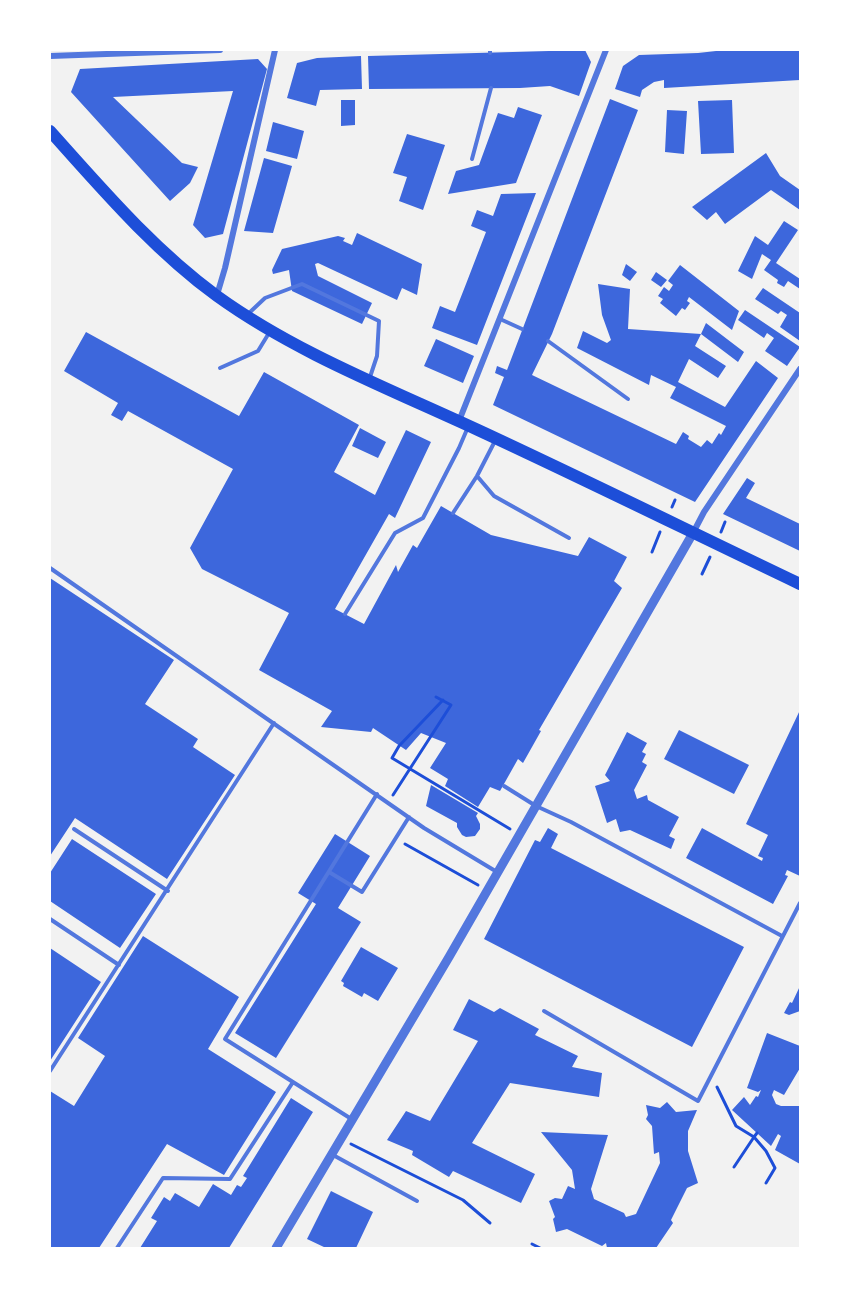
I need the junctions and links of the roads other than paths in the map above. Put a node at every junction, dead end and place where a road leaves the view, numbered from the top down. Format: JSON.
{"nodes":[{"id":1,"x":220,"y":50,"type":"edge"},
{"id":2,"x":274,"y":50,"type":"edge"},
{"id":3,"x":606,"y":50,"type":"edge"},
{"id":4,"x":50,"y":56,"type":"edge"},
{"id":5,"x":491,"y":88,"type":"dead end"},
{"id":6,"x":50,"y":131,"type":"edge"},
{"id":7,"x":472,"y":159,"type":"dead end"},
{"id":8,"x":217,"y":296,"type":"junction"},
{"id":9,"x":247,"y":315,"type":"junction"},
{"id":10,"x":499,"y":319,"type":"junction"},
{"id":11,"x":270,"y":329,"type":"junction"},
{"id":12,"x":522,"y":329,"type":"dead end"},
{"id":13,"x":548,"y":341,"type":"dead end"},
{"id":14,"x":220,"y":368,"type":"dead end"},
{"id":15,"x":801,"y":369,"type":"edge"},
{"id":16,"x":369,"y":381,"type":"junction"},
{"id":17,"x":628,"y":399,"type":"dead end"},
{"id":18,"x":464,"y":424,"type":"junction"},
{"id":19,"x":496,"y":439,"type":"junction"},
{"id":20,"x":477,"y":476,"type":"junction"},
{"id":21,"x":453,"y":513,"type":"dead end"},
{"id":22,"x":693,"y":533,"type":"junction"},
{"id":23,"x":569,"y":538,"type":"dead end"},
{"id":24,"x":50,"y":568,"type":"edge"},
{"id":25,"x":801,"y":584,"type":"edge"},
{"id":26,"x":345,"y":614,"type":"dead end"},
{"id":27,"x":274,"y":723,"type":"junction"},
{"id":28,"x":504,"y":786,"type":"dead end"},
{"id":29,"x":377,"y":794,"type":"junction"},
{"id":30,"x":536,"y":806,"type":"junction"},
{"id":31,"x":409,"y":817,"type":"junction"},
{"id":32,"x":74,"y":829,"type":"dead end"},
{"id":33,"x":329,"y":872,"type":"junction"},
{"id":34,"x":497,"y":873,"type":"junction"},
{"id":35,"x":168,"y":891,"type":"junction"},
{"id":36,"x":801,"y":903,"type":"edge"},
{"id":37,"x":50,"y":919,"type":"edge"},
{"id":38,"x":782,"y":936,"type":"junction"},
{"id":39,"x":119,"y":965,"type":"junction"},
{"id":40,"x":544,"y":1011,"type":"dead end"},
{"id":41,"x":50,"y":1071,"type":"edge"},
{"id":42,"x":292,"y":1082,"type":"junction"},
{"id":43,"x":353,"y":1121,"type":"junction"},
{"id":44,"x":332,"y":1155,"type":"junction"},
{"id":45,"x":417,"y":1201,"type":"dead end"},
{"id":46,"x":117,"y":1248,"type":"edge"},
{"id":47,"x":276,"y":1248,"type":"edge"}],
"edges":[{"from":1,"to":4,"type":"street"},
{"from":2,"to":8,"type":"street"},
{"from":3,"to":10,"type":"street"},
{"from":5,"to":7,"type":"lane"},
{"from":6,"to":8,"type":"main road"},
{"from":8,"to":9,"type":"main road"},
{"from":9,"to":11,"type":"main road"},
{"from":9,"to":16,"type":"lane"},
{"from":10,"to":12,"type":"lane"},
{"from":10,"to":18,"type":"street"},
{"from":11,"to":14,"type":"lane"},
{"from":11,"to":16,"type":"main road"},
{"from":13,"to":17,"type":"lane"},
{"from":15,"to":22,"type":"street"},
{"from":16,"to":18,"type":"main road"},
{"from":18,"to":19,"type":"main road"},
{"from":18,"to":26,"type":"lane"},
{"from":19,"to":20,"type":"lane"},
{"from":19,"to":22,"type":"main road"},
{"from":20,"to":21,"type":"lane"},
{"from":20,"to":23,"type":"lane"},
{"from":22,"to":25,"type":"main road"},
{"from":22,"to":30,"type":"street"},
{"from":24,"to":27,"type":"lane"},
{"from":27,"to":29,"type":"lane"},
{"from":27,"to":35,"type":"lane"},
{"from":28,"to":30,"type":"lane"},
{"from":29,"to":31,"type":"lane"},
{"from":29,"to":33,"type":"lane"},
{"from":30,"to":34,"type":"street"},
{"from":30,"to":38,"type":"lane"},
{"from":31,"to":33,"type":"lane"},
{"from":31,"to":34,"type":"lane"},
{"from":32,"to":35,"type":"lane"},
{"from":33,"to":42,"type":"lane"},
{"from":34,"to":43,"type":"street"},
{"from":35,"to":39,"type":"lane"},
{"from":36,"to":38,"type":"lane"},
{"from":37,"to":39,"type":"lane"},
{"from":38,"to":40,"type":"lane"},
{"from":39,"to":41,"type":"lane"},
{"from":42,"to":43,"type":"lane"},
{"from":42,"to":46,"type":"lane"},
{"from":43,"to":44,"type":"street"},
{"from":44,"to":45,"type":"lane"},
{"from":44,"to":47,"type":"street"}]}
